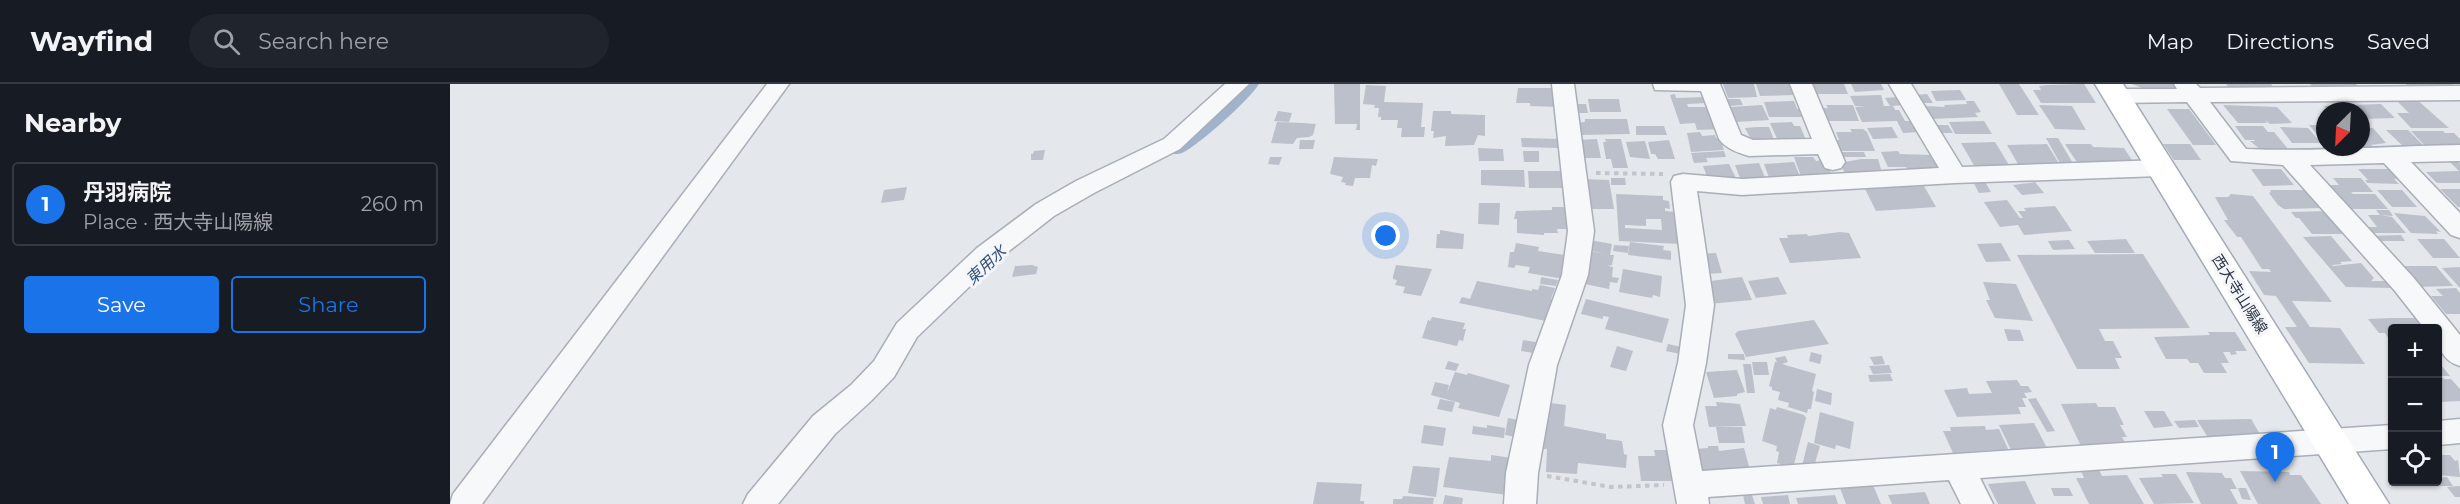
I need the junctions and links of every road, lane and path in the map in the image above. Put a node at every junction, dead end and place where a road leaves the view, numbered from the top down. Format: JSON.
{"nodes":[{"id":1,"x":778,"y":84,"type":"edge"},
{"id":2,"x":1238,"y":84,"type":"edge"},
{"id":3,"x":1563,"y":84,"type":"edge"},
{"id":4,"x":1703,"y":84,"type":"edge"},
{"id":5,"x":1709,"y":84,"type":"edge"},
{"id":6,"x":1801,"y":84,"type":"edge"},
{"id":7,"x":1900,"y":84,"type":"edge"},
{"id":8,"x":1663,"y":86,"type":"dead end"},
{"id":9,"x":2190,"y":89,"type":"edge"},
{"id":10,"x":2113,"y":90,"type":"edge"},
{"id":11,"x":2460,"y":93,"type":"edge"},
{"id":12,"x":1825,"y":146,"type":"junction"},
{"id":13,"x":2390,"y":153,"type":"junction"},
{"id":14,"x":2460,"y":153,"type":"edge"},
{"id":15,"x":2290,"y":158,"type":"junction"},
{"id":16,"x":2161,"y":168,"type":"junction"},
{"id":17,"x":1575,"y":172,"type":"junction"},
{"id":18,"x":1955,"y":175,"type":"junction"},
{"id":19,"x":1683,"y":182,"type":"junction"},
{"id":20,"x":1842,"y":182,"type":"junction"},
{"id":21,"x":2460,"y":230,"type":"edge"},
{"id":22,"x":2460,"y":354,"type":"edge"},
{"id":23,"x":2460,"y":431,"type":"edge"},
{"id":24,"x":2442,"y":433,"type":"edge"},
{"id":25,"x":2388,"y":437,"type":"edge"},
{"id":26,"x":2331,"y":440,"type":"junction"},
{"id":27,"x":1958,"y":467,"type":"junction"},
{"id":28,"x":1522,"y":473,"type":"junction"},
{"id":29,"x":1692,"y":494,"type":"edge"},
{"id":30,"x":464,"y":504,"type":"edge"},
{"id":31,"x":759,"y":504,"type":"edge"},
{"id":32,"x":1520,"y":504,"type":"edge"},
{"id":33,"x":1977,"y":504,"type":"edge"},
{"id":34,"x":2370,"y":504,"type":"edge"}],
"edges":[{"from":1,"to":30,"type":"street"},
{"from":2,"to":31,"type":"street"},
{"from":3,"to":17,"type":"street"},
{"from":4,"to":8,"type":"street"},
{"from":5,"to":12,"type":"street"},
{"from":6,"to":12,"type":"street"},
{"from":7,"to":18,"type":"street"},
{"from":9,"to":10,"type":"street"},
{"from":9,"to":11,"type":"street"},
{"from":9,"to":15,"type":"street"},
{"from":10,"to":16,"type":"main road","name":"西大寺山陽線"},
{"from":12,"to":20,"type":"street"},
{"from":13,"to":14,"type":"street"},
{"from":13,"to":15,"type":"street"},
{"from":13,"to":21,"type":"street"},
{"from":15,"to":22,"type":"street"},
{"from":16,"to":18,"type":"street"},
{"from":16,"to":26,"type":"main road","name":"西大寺山陽線"},
{"from":17,"to":19,"type":"path"},
{"from":17,"to":28,"type":"street"},
{"from":18,"to":20,"type":"street"},
{"from":19,"to":20,"type":"street"},
{"from":19,"to":29,"type":"street"},
{"from":23,"to":24,"type":"street"},
{"from":25,"to":26,"type":"street"},
{"from":26,"to":27,"type":"street"},
{"from":26,"to":34,"type":"main road","name":"西大寺山陽線"},
{"from":27,"to":29,"type":"street"},
{"from":27,"to":33,"type":"street"},
{"from":28,"to":29,"type":"path"},
{"from":28,"to":32,"type":"street"}]}
